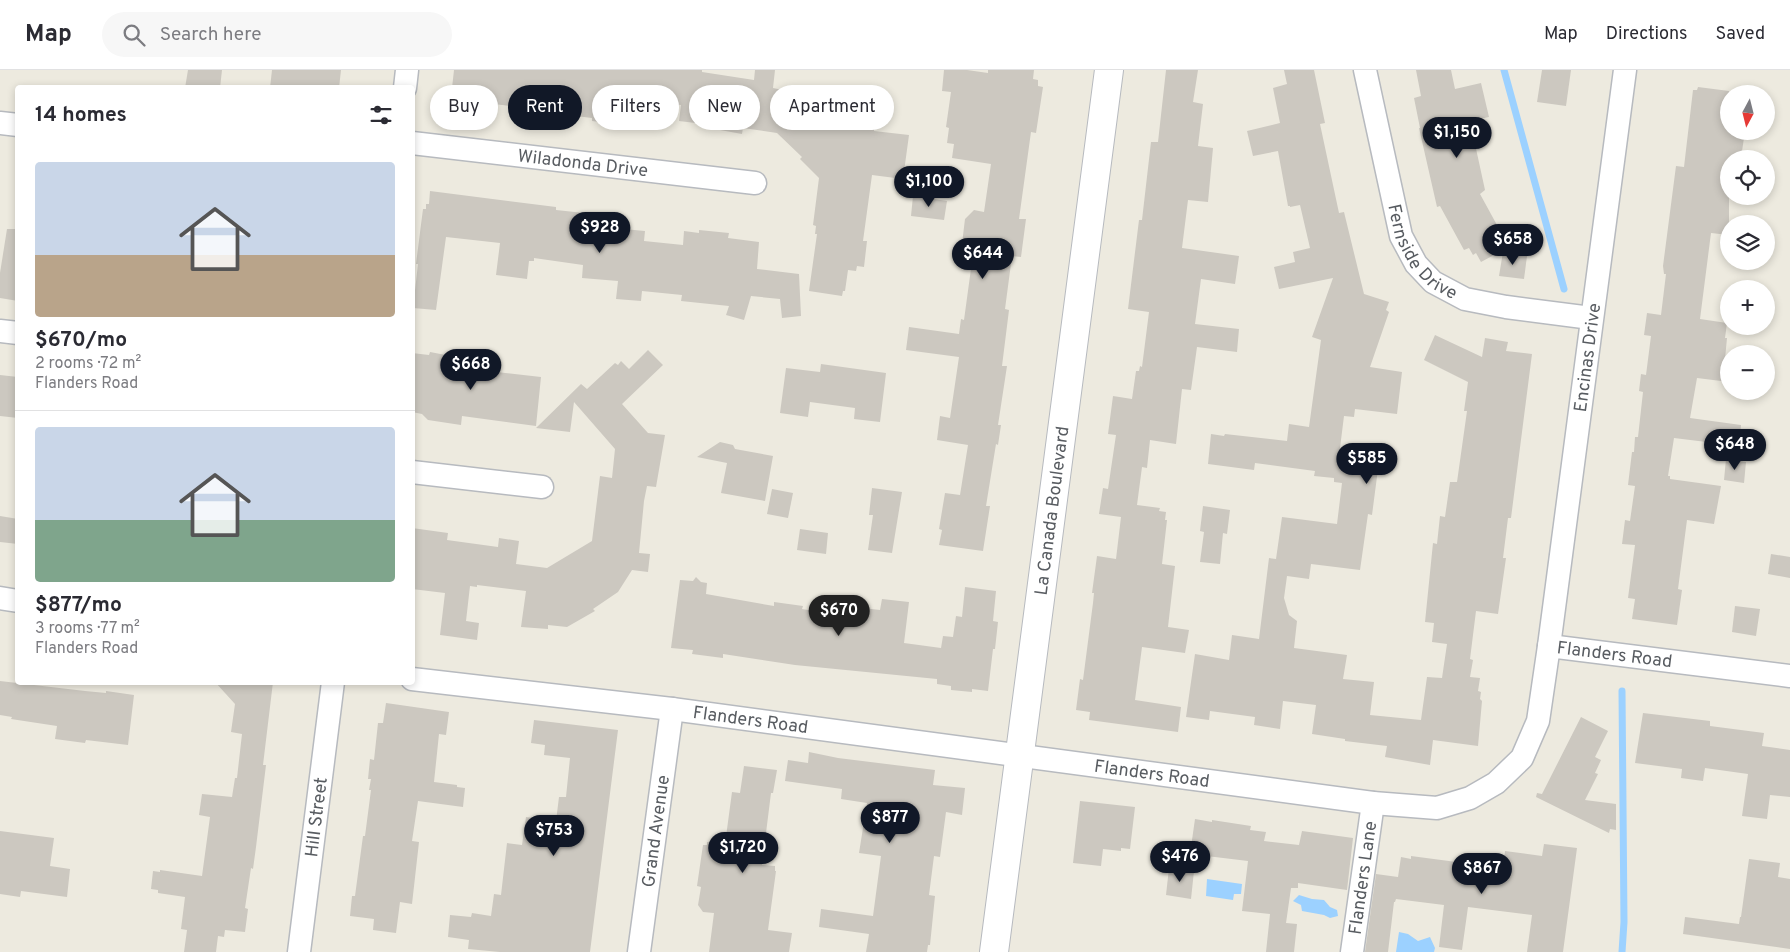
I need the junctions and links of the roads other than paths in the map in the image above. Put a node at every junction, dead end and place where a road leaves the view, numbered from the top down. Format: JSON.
{"nodes":[{"id":1,"x":407,"y":70,"type":"edge"},
{"id":2,"x":1109,"y":70,"type":"edge"},
{"id":3,"x":1365,"y":70,"type":"edge"},
{"id":4,"x":1625,"y":70,"type":"edge"},
{"id":5,"x":405,"y":85,"type":"edge"},
{"id":6,"x":0,"y":123,"type":"edge"},
{"id":7,"x":15,"y":125,"type":"edge"},
{"id":8,"x":415,"y":142,"type":"edge"},
{"id":9,"x":755,"y":183,"type":"dead end"},
{"id":10,"x":1591,"y":318,"type":"junction"},
{"id":11,"x":0,"y":331,"type":"edge"},
{"id":12,"x":15,"y":334,"type":"edge"},
{"id":13,"x":415,"y":472,"type":"edge"},
{"id":14,"x":542,"y":487,"type":"dead end"},
{"id":15,"x":0,"y":598,"type":"edge"},
{"id":16,"x":15,"y":600,"type":"edge"},
{"id":17,"x":1549,"y":646,"type":"junction"},
{"id":18,"x":1790,"y":676,"type":"edge"},
{"id":19,"x":415,"y":679,"type":"edge"},
{"id":20,"x":333,"y":685,"type":"edge"},
{"id":21,"x":672,"y":709,"type":"junction"},
{"id":22,"x":1020,"y":755,"type":"junction"},
{"id":23,"x":1373,"y":802,"type":"junction"},
{"id":24,"x":299,"y":952,"type":"edge"},
{"id":25,"x":639,"y":952,"type":"edge"},
{"id":26,"x":994,"y":952,"type":"edge"},
{"id":27,"x":1352,"y":952,"type":"edge"}],
"edges":[{"from":1,"to":5,"type":"street"},
{"from":2,"to":22,"type":"street","name":"La Canada Boulevard"},
{"from":3,"to":10,"type":"street","name":"Fernside Drive"},
{"from":4,"to":10,"type":"street","name":"Encinas Drive"},
{"from":6,"to":7,"type":"street"},
{"from":8,"to":9,"type":"street","name":"Wiladonda Drive"},
{"from":10,"to":17,"type":"street","name":"Encinas Drive"},
{"from":11,"to":12,"type":"street"},
{"from":13,"to":14,"type":"street"},
{"from":15,"to":16,"type":"street"},
{"from":17,"to":18,"type":"street","name":"Flanders Road"},
{"from":17,"to":23,"type":"street","name":"Flanders Road"},
{"from":19,"to":21,"type":"street","name":"Flanders Road"},
{"from":20,"to":24,"type":"street","name":"Hill Street"},
{"from":21,"to":22,"type":"street","name":"Flanders Road"},
{"from":21,"to":25,"type":"street","name":"Grand Avenue"},
{"from":22,"to":23,"type":"street","name":"Flanders Road"},
{"from":22,"to":26,"type":"street","name":"La Canada Boulevard"},
{"from":23,"to":27,"type":"street","name":"Flanders Lane"}]}
